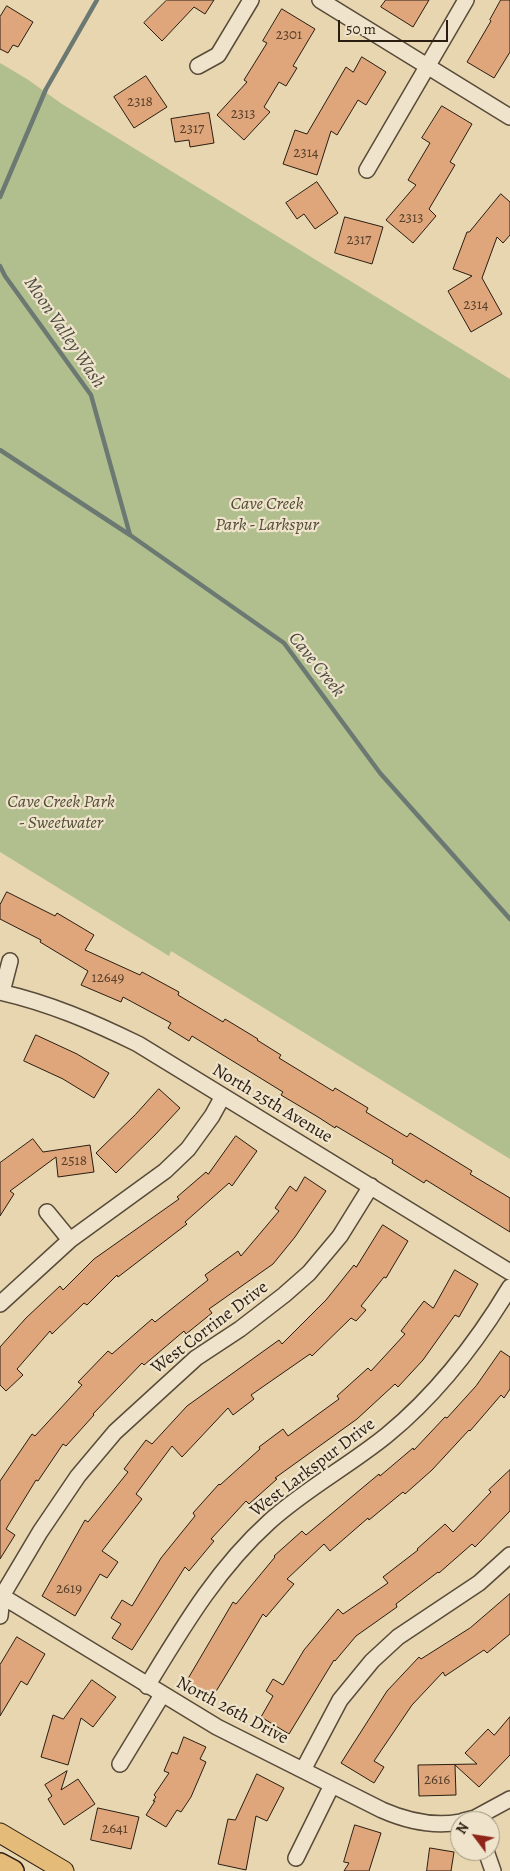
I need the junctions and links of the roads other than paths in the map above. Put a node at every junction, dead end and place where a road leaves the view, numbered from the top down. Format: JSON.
{"nodes":[{"id":1,"x":251,"y":0,"type":"edge"},
{"id":2,"x":320,"y":0,"type":"edge"},
{"id":3,"x":466,"y":0,"type":"edge"},
{"id":4,"x":198,"y":66,"type":"dead end"},
{"id":5,"x":428,"y":66,"type":"junction"},
{"id":6,"x":510,"y":117,"type":"edge"},
{"id":7,"x":367,"y":170,"type":"dead end"},
{"id":8,"x":10,"y":961,"type":"dead end"},
{"id":9,"x":1,"y":992,"type":"edge"},
{"id":10,"x":223,"y":1096,"type":"junction"},
{"id":11,"x":371,"y":1186,"type":"junction"},
{"id":12,"x":47,"y":1212,"type":"dead end"},
{"id":13,"x":70,"y":1240,"type":"junction"},
{"id":14,"x":510,"y":1272,"type":"edge"},
{"id":15,"x":510,"y":1287,"type":"edge"},
{"id":16,"x":0,"y":1304,"type":"edge"},
{"id":17,"x":510,"y":1555,"type":"edge"},
{"id":18,"x":1,"y":1596,"type":"edge"},
{"id":19,"x":0,"y":1616,"type":"edge"},
{"id":20,"x":147,"y":1686,"type":"junction"},
{"id":21,"x":162,"y":1695,"type":"junction"},
{"id":22,"x":120,"y":1764,"type":"dead end"},
{"id":23,"x":303,"y":1770,"type":"junction"},
{"id":24,"x":332,"y":1786,"type":"junction"},
{"id":25,"x":510,"y":1799,"type":"edge"},
{"id":26,"x":490,"y":1811,"type":"edge"},
{"id":27,"x":450,"y":1823,"type":"edge"},
{"id":28,"x":0,"y":1834,"type":"edge"},
{"id":29,"x":296,"y":1858,"type":"dead end"},
{"id":30,"x":0,"y":1864,"type":"edge"},
{"id":31,"x":13,"y":1871,"type":"edge"},
{"id":32,"x":64,"y":1871,"type":"edge"}],
"edges":[{"from":1,"to":4,"type":"street"},
{"from":2,"to":5,"type":"street"},
{"from":3,"to":5,"type":"street"},
{"from":5,"to":6,"type":"street"},
{"from":5,"to":7,"type":"street"},
{"from":8,"to":9,"type":"street","name":"North 25th Avenue"},
{"from":9,"to":10,"type":"street","name":"North 25th Avenue"},
{"from":10,"to":11,"type":"street","name":"North 25th Avenue"},
{"from":10,"to":13,"type":"street"},
{"from":11,"to":14,"type":"street","name":"North 25th Avenue"},
{"from":11,"to":18,"type":"street","name":"West Corrine Drive"},
{"from":12,"to":13,"type":"street"},
{"from":13,"to":16,"type":"street"},
{"from":15,"to":20,"type":"street","name":"West Larkspur Drive"},
{"from":17,"to":23,"type":"street"},
{"from":18,"to":19,"type":"street","name":"West Corrine Drive"},
{"from":18,"to":20,"type":"street","name":"North 26th Drive"},
{"from":20,"to":21,"type":"street","name":"North 26th Drive"},
{"from":21,"to":22,"type":"street"},
{"from":21,"to":23,"type":"street","name":"North 26th Drive"},
{"from":23,"to":24,"type":"street","name":"North 26th Drive"},
{"from":24,"to":27,"type":"street","name":"North 26th Drive"},
{"from":24,"to":29,"type":"street"},
{"from":25,"to":26,"type":"street","name":"North 26th Drive"},
{"from":28,"to":32,"type":"main road"},
{"from":30,"to":31,"type":"highway"}]}
